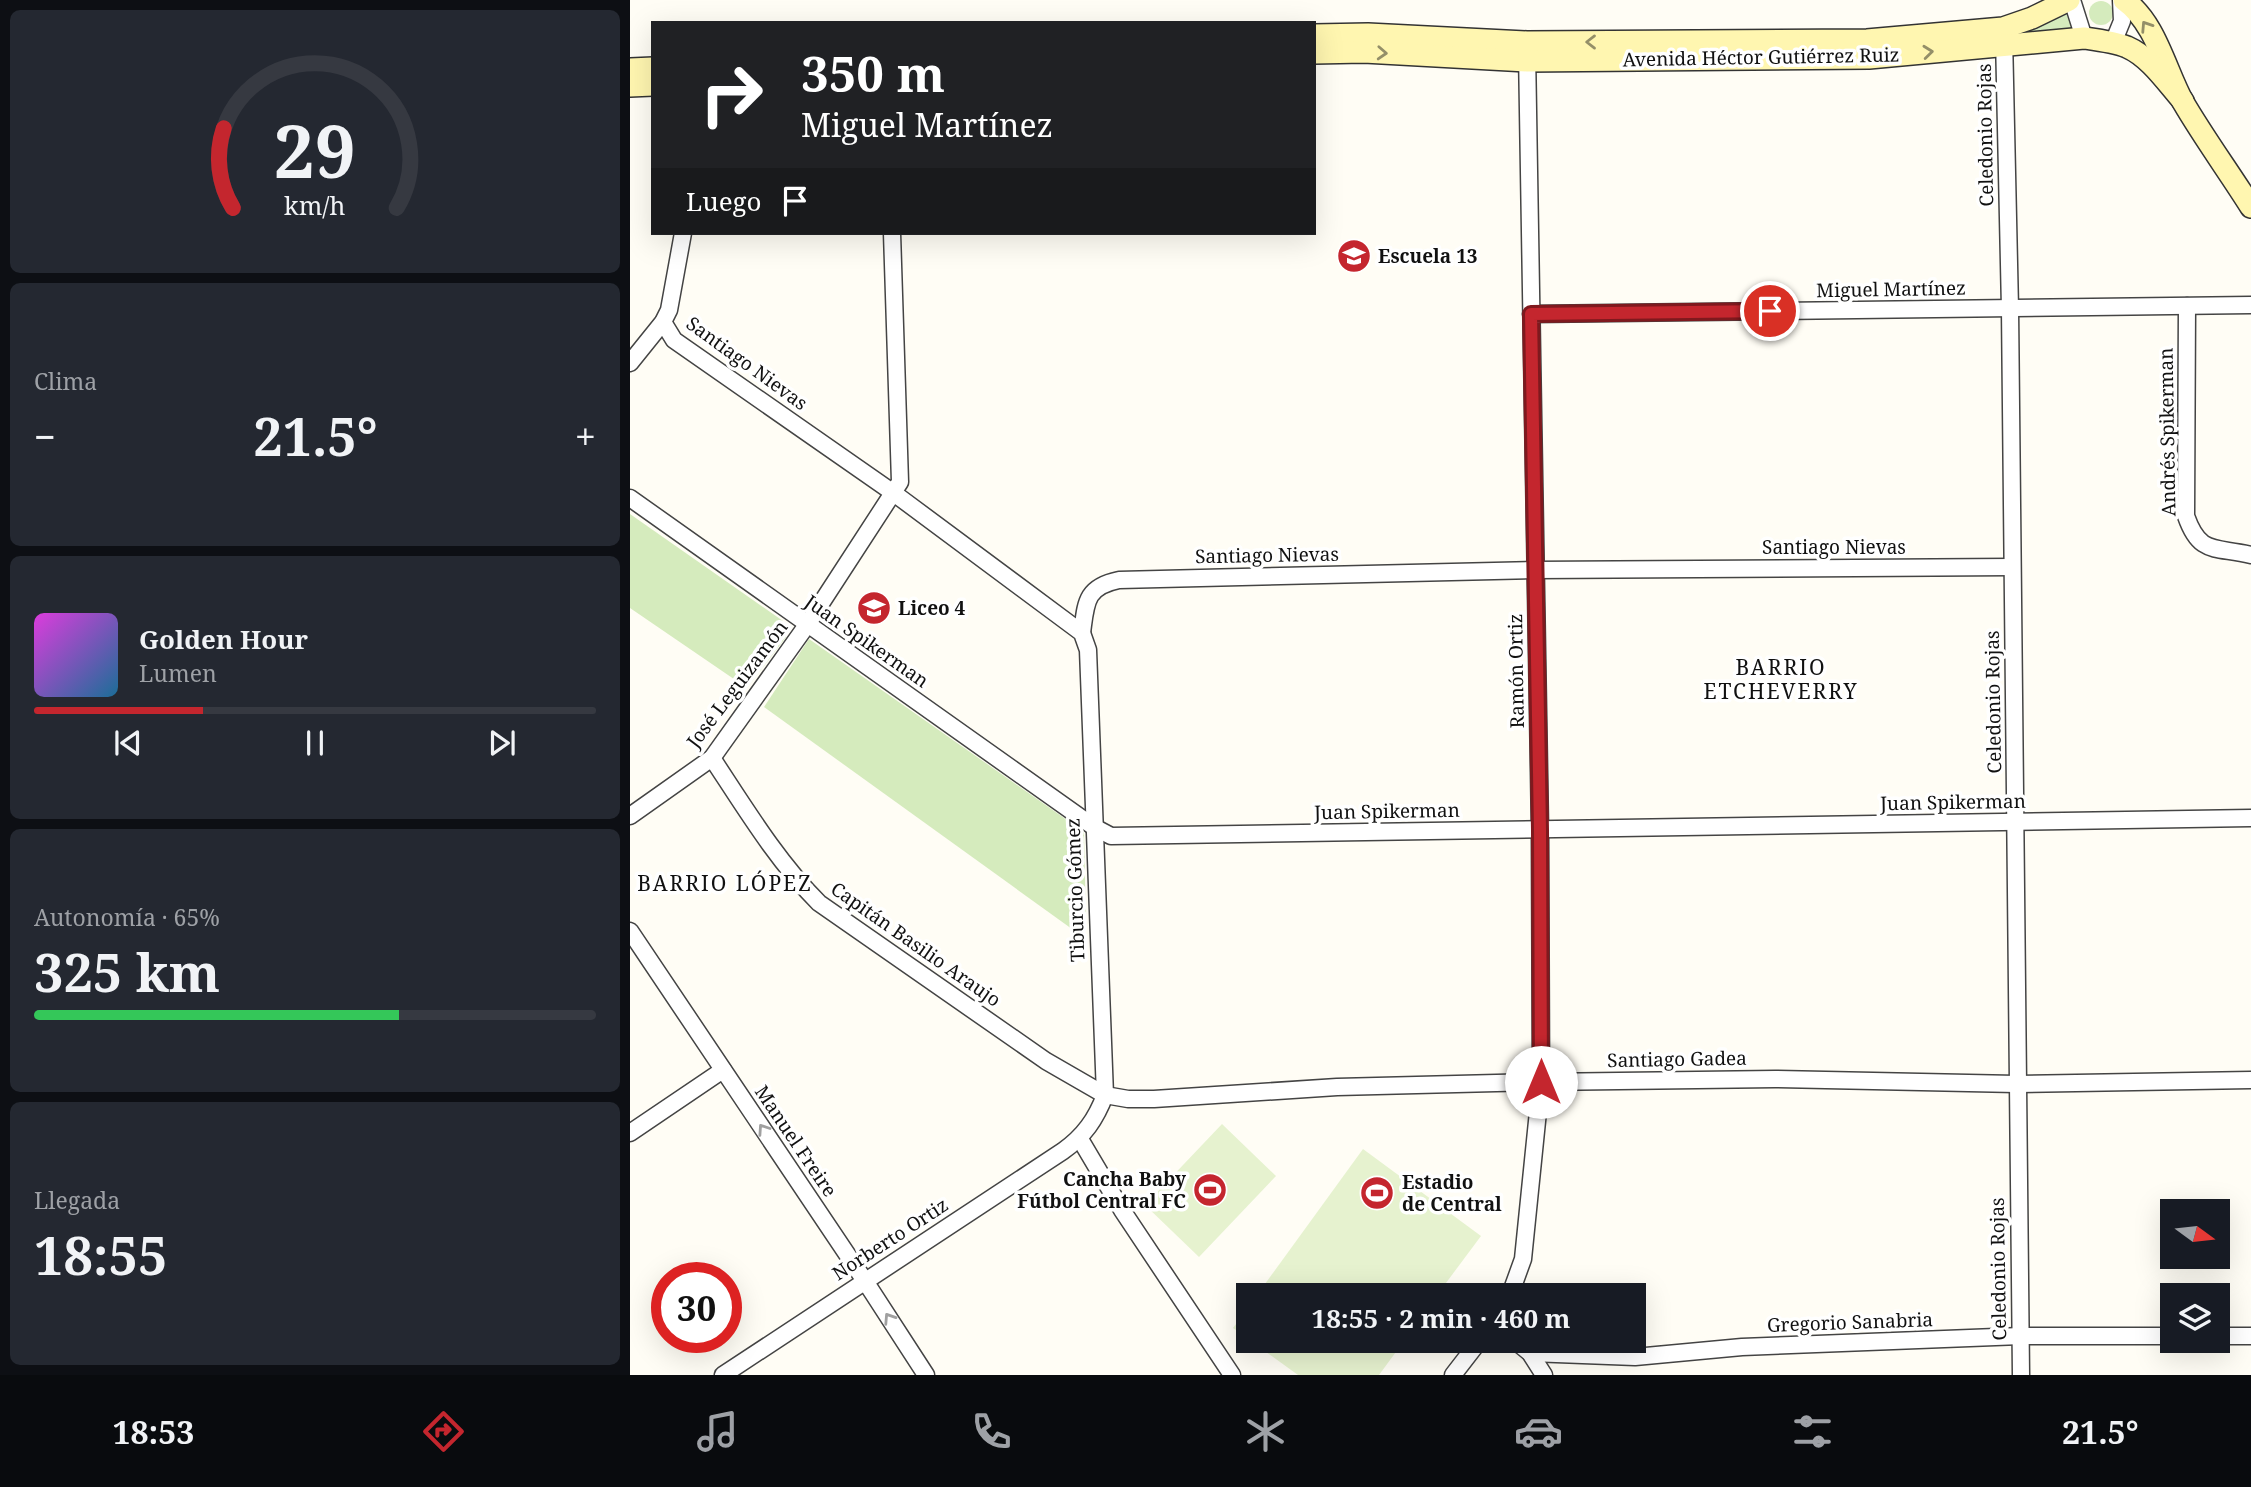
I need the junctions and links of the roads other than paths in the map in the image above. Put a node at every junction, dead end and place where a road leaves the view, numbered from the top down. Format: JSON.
{"nodes":[{"id":1,"x":2071,"y":0,"type":"edge"},
{"id":2,"x":2122,"y":0,"type":"edge"},
{"id":3,"x":1316,"y":35,"type":"edge"},
{"id":4,"x":2004,"y":36,"type":"junction"},
{"id":5,"x":2084,"y":38,"type":"junction"},
{"id":6,"x":2113,"y":43,"type":"junction"},
{"id":7,"x":1527,"y":52,"type":"junction"},
{"id":8,"x":1316,"y":53,"type":"edge"},
{"id":9,"x":651,"y":68,"type":"edge"},
{"id":10,"x":630,"y":69,"type":"edge"},
{"id":11,"x":651,"y":85,"type":"edge"},
{"id":12,"x":630,"y":86,"type":"edge"},
{"id":13,"x":2183,"y":101,"type":"junction"},
{"id":14,"x":2251,"y":207,"type":"edge"},
{"id":15,"x":683,"y":235,"type":"edge"},
{"id":16,"x":892,"y":235,"type":"edge"},
{"id":17,"x":2251,"y":305,"type":"edge"},
{"id":18,"x":2187,"y":306,"type":"junction"},
{"id":19,"x":2010,"y":309,"type":"junction"},
{"id":20,"x":1531,"y":314,"type":"junction"},
{"id":21,"x":663,"y":322,"type":"junction"},
{"id":22,"x":630,"y":363,"type":"edge"},
{"id":23,"x":895,"y":494,"type":"junction"},
{"id":24,"x":630,"y":498,"type":"edge"},
{"id":25,"x":2251,"y":555,"type":"edge"},
{"id":26,"x":2012,"y":567,"type":"junction"},
{"id":27,"x":1535,"y":570,"type":"junction"},
{"id":28,"x":807,"y":625,"type":"junction"},
{"id":29,"x":1082,"y":633,"type":"junction"},
{"id":30,"x":712,"y":758,"type":"junction"},
{"id":31,"x":630,"y":816,"type":"edge"},
{"id":32,"x":2251,"y":818,"type":"edge"},
{"id":33,"x":2015,"y":822,"type":"junction"},
{"id":34,"x":1094,"y":827,"type":"junction"},
{"id":35,"x":1540,"y":830,"type":"junction"},
{"id":36,"x":630,"y":932,"type":"edge"},
{"id":37,"x":723,"y":1070,"type":"junction"},
{"id":38,"x":2251,"y":1080,"type":"edge"},
{"id":39,"x":1541,"y":1082,"type":"junction"},
{"id":40,"x":2016,"y":1084,"type":"junction"},
{"id":41,"x":1105,"y":1095,"type":"junction"},
{"id":42,"x":630,"y":1132,"type":"edge"},
{"id":43,"x":1080,"y":1139,"type":"junction"},
{"id":44,"x":865,"y":1281,"type":"junction"},
{"id":45,"x":1514,"y":1283,"type":"edge"},
{"id":46,"x":2021,"y":1336,"type":"junction"},
{"id":47,"x":2160,"y":1336,"type":"edge"},
{"id":48,"x":2230,"y":1336,"type":"edge"},
{"id":49,"x":2251,"y":1336,"type":"edge"},
{"id":50,"x":1470,"y":1353,"type":"edge"},
{"id":51,"x":1530,"y":1353,"type":"joint"},
{"id":52,"x":723,"y":1375,"type":"edge"},
{"id":53,"x":926,"y":1375,"type":"edge"},
{"id":54,"x":1232,"y":1375,"type":"edge"},
{"id":55,"x":1453,"y":1375,"type":"edge"},
{"id":56,"x":1544,"y":1375,"type":"edge"},
{"id":57,"x":2021,"y":1375,"type":"edge"}],
"edges":[{"from":1,"to":4,"type":"street","name":"Avenida Héctor Gutiérrez Ruiz"},
{"from":1,"to":5,"type":"street"},
{"from":2,"to":6,"type":"street"},
{"from":13,"to":2,"type":"street","name":"Avenida Héctor Gutiérrez Ruiz","one_way":true},
{"from":3,"to":7,"type":"street","name":"Avenida Héctor Gutiérrez Ruiz"},
{"from":4,"to":5,"type":"street","name":"Avenida Héctor Gutiérrez Ruiz"},
{"from":4,"to":7,"type":"street","name":"Avenida Héctor Gutiérrez Ruiz"},
{"from":4,"to":19,"type":"street","name":"Celedonio Rojas"},
{"from":5,"to":6,"type":"street","name":"Avenida Héctor Gutiérrez Ruiz"},
{"from":6,"to":13,"type":"street","name":"Avenida Héctor Gutiérrez Ruiz"},
{"from":8,"to":7,"type":"street","name":"Avenida Héctor Gutiérrez Ruiz","one_way":true},
{"from":7,"to":20,"type":"street","name":"Ramón Ortiz"},
{"from":9,"to":10,"type":"street"},
{"from":11,"to":12,"type":"street"},
{"from":13,"to":14,"type":"street","name":"Avenida Héctor Gutiérrez Ruiz"},
{"from":15,"to":21,"type":"street"},
{"from":16,"to":23,"type":"street","name":"José Leguizamón"},
{"from":17,"to":18,"type":"street","name":"Miguel Martínez"},
{"from":18,"to":19,"type":"street","name":"Miguel Martínez"},
{"from":18,"to":25,"type":"street","name":"Andrés Spikerman"},
{"from":19,"to":20,"type":"street","name":"Miguel Martínez"},
{"from":19,"to":26,"type":"street","name":"Celedonio Rojas"},
{"from":20,"to":27,"type":"street","name":"Ramón Ortiz"},
{"from":21,"to":22,"type":"street"},
{"from":21,"to":23,"type":"street","name":"Santiago Nievas"},
{"from":23,"to":28,"type":"street","name":"José Leguizamón"},
{"from":23,"to":29,"type":"street","name":"Santiago Nievas"},
{"from":24,"to":28,"type":"street","name":"Juan Spikerman"},
{"from":26,"to":27,"type":"street","name":"Santiago Nievas"},
{"from":26,"to":33,"type":"street","name":"Celedonio Rojas"},
{"from":27,"to":29,"type":"street","name":"Santiago Nievas"},
{"from":27,"to":35,"type":"street","name":"Ramón Ortiz"},
{"from":28,"to":30,"type":"street","name":"José Leguizamón"},
{"from":28,"to":34,"type":"street","name":"Juan Spikerman"},
{"from":29,"to":34,"type":"street","name":"Tiburcio Gómez"},
{"from":30,"to":31,"type":"street","name":"José Leguizamón"},
{"from":30,"to":41,"type":"street","name":"Capitán Basilio Araujo"},
{"from":32,"to":33,"type":"street","name":"Juan Spikerman"},
{"from":33,"to":35,"type":"street","name":"Juan Spikerman"},
{"from":33,"to":40,"type":"street","name":"Celedonio Rojas"},
{"from":34,"to":35,"type":"street","name":"Juan Spikerman"},
{"from":34,"to":41,"type":"street","name":"Tiburcio Gómez"},
{"from":35,"to":39,"type":"street","name":"Ramón Ortiz"},
{"from":36,"to":37,"type":"street","name":"Manuel Freire"},
{"from":37,"to":42,"type":"street"},
{"from":44,"to":37,"type":"street","name":"Manuel Freire","one_way":true},
{"from":38,"to":40,"type":"street","name":"Santiago Gadea"},
{"from":39,"to":40,"type":"street","name":"Santiago Gadea"},
{"from":39,"to":41,"type":"street","name":"Santiago Gadea"},
{"from":39,"to":45,"type":"street","name":"Ramón Ortiz"},
{"from":40,"to":46,"type":"street","name":"Celedonio Rojas"},
{"from":41,"to":43,"type":"street","name":"Tiburcio Gómez"},
{"from":43,"to":44,"type":"street","name":"Norberto Ortiz"},
{"from":43,"to":54,"type":"street"},
{"from":44,"to":52,"type":"street","name":"Norberto Ortiz"},
{"from":53,"to":44,"type":"street","name":"Manuel Freire","one_way":true},
{"from":46,"to":47,"type":"street","name":"Gregorio Sanabria"},
{"from":46,"to":51,"type":"street","name":"Gregorio Sanabria"},
{"from":46,"to":57,"type":"street","name":"Celedonio Rojas"},
{"from":48,"to":49,"type":"street"},
{"from":50,"to":55,"type":"street"},
{"from":51,"to":56,"type":"street"}]}
